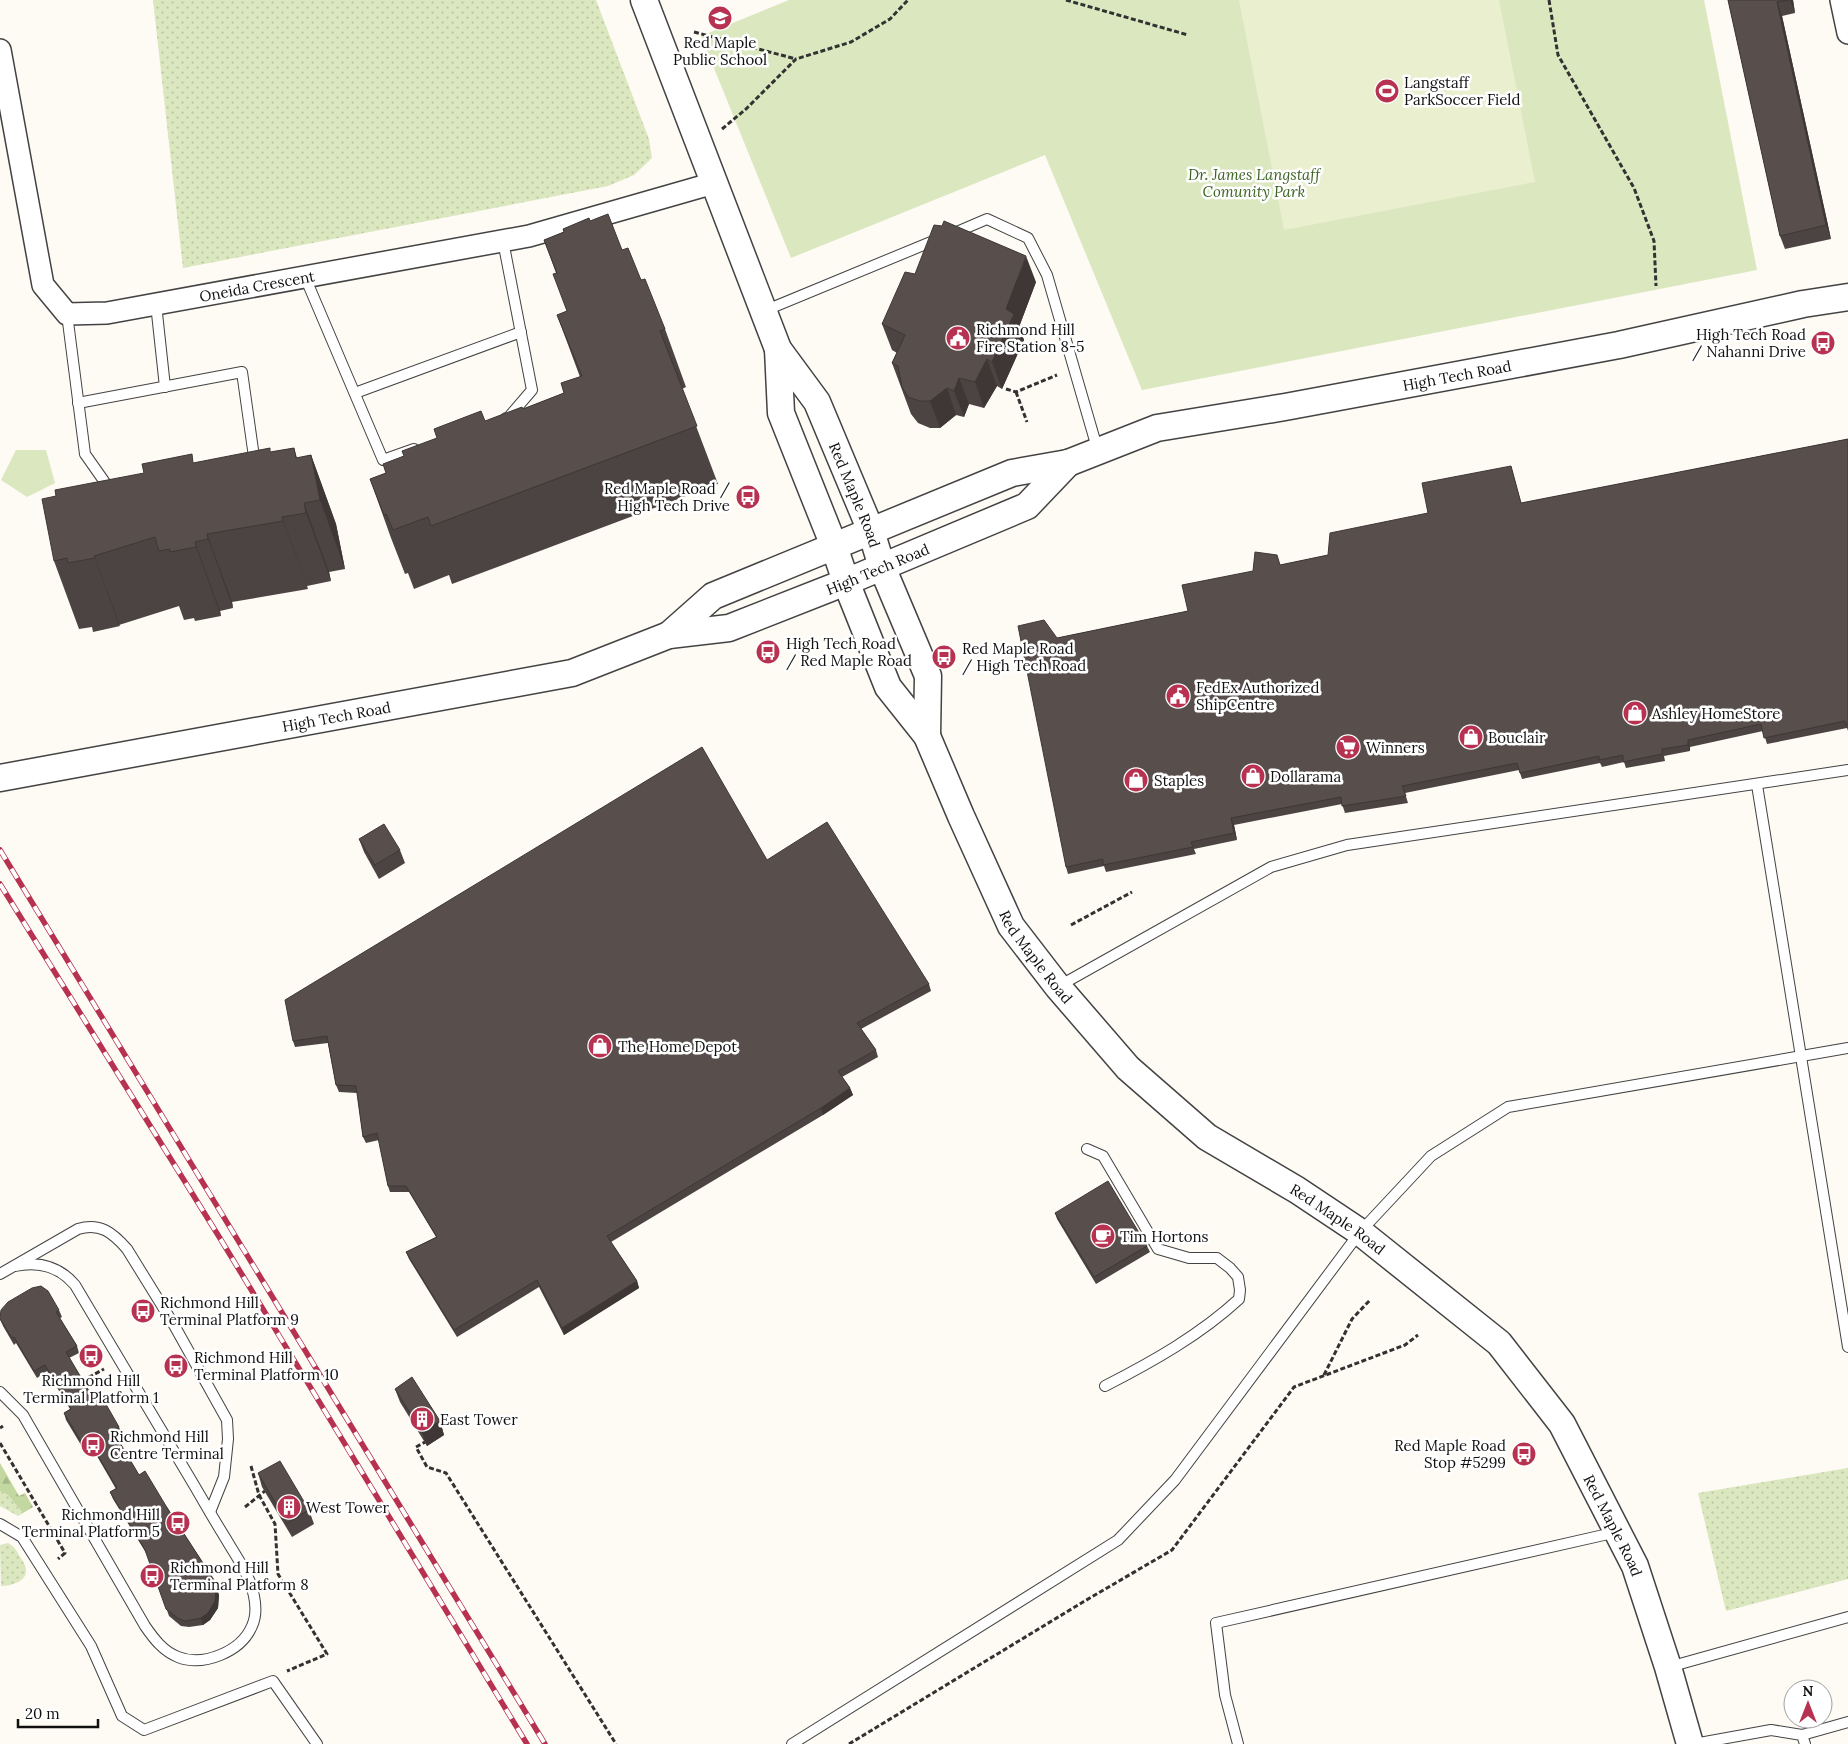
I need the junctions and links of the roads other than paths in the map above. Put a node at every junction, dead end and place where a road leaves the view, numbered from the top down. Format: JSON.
{"nodes":[{"id":1,"x":644,"y":0,"type":"edge"},
{"id":2,"x":1841,"y":0,"type":"edge"},
{"id":3,"x":1848,"y":32,"type":"edge"},
{"id":4,"x":0,"y":50,"type":"edge"},
{"id":5,"x":714,"y":183,"type":"junction"},
{"id":6,"x":503,"y":241,"type":"junction"},
{"id":7,"x":306,"y":277,"type":"junction"},
{"id":8,"x":1848,"y":297,"type":"edge"},
{"id":9,"x":156,"y":304,"type":"junction"},
{"id":10,"x":764,"y":311,"type":"junction"},
{"id":11,"x":67,"y":314,"type":"junction"},
{"id":12,"x":521,"y":332,"type":"junction"},
{"id":13,"x":778,"y":349,"type":"junction"},
{"id":14,"x":165,"y":387,"type":"junction"},
{"id":15,"x":355,"y":393,"type":"junction"},
{"id":16,"x":78,"y":403,"type":"junction"},
{"id":17,"x":500,"y":421,"type":"edge"},
{"id":18,"x":428,"y":445,"type":"edge"},
{"id":19,"x":1098,"y":450,"type":"junction"},
{"id":20,"x":1068,"y":462,"type":"junction"},
{"id":21,"x":256,"y":476,"type":"edge"},
{"id":22,"x":124,"y":496,"type":"edge"},
{"id":23,"x":871,"y":530,"type":"junction"},
{"id":24,"x":834,"y":546,"type":"junction"},
{"id":25,"x":882,"y":567,"type":"junction"},
{"id":26,"x":846,"y":582,"type":"junction"},
{"id":27,"x":669,"y":635,"type":"junction"},
{"id":28,"x":927,"y":736,"type":"junction"},
{"id":29,"x":1848,"y":770,"type":"edge"},
{"id":30,"x":0,"y":778,"type":"edge"},
{"id":31,"x":1757,"y":785,"type":"junction"},
{"id":32,"x":1058,"y":986,"type":"junction"},
{"id":33,"x":1848,"y":1048,"type":"edge"},
{"id":34,"x":1800,"y":1056,"type":"junction"},
{"id":35,"x":1088,"y":1149,"type":"dead end"},
{"id":36,"x":1360,"y":1232,"type":"junction"},
{"id":37,"x":15,"y":1266,"type":"junction"},
{"id":38,"x":0,"y":1274,"type":"edge"},
{"id":39,"x":1848,"y":1347,"type":"edge"},
{"id":40,"x":1105,"y":1386,"type":"dead end"},
{"id":41,"x":0,"y":1392,"type":"edge"},
{"id":42,"x":210,"y":1512,"type":"junction"},
{"id":43,"x":0,"y":1524,"type":"edge"},
{"id":44,"x":1618,"y":1532,"type":"junction"},
{"id":45,"x":1848,"y":1617,"type":"edge"},
{"id":46,"x":1668,"y":1667,"type":"junction"},
{"id":47,"x":1848,"y":1722,"type":"edge"},
{"id":48,"x":1803,"y":1740,"type":"edge"},
{"id":49,"x":317,"y":1744,"type":"edge"},
{"id":50,"x":792,"y":1744,"type":"edge"},
{"id":51,"x":1238,"y":1744,"type":"edge"},
{"id":52,"x":1690,"y":1744,"type":"edge"},
{"id":53,"x":1694,"y":1744,"type":"edge"}],
"edges":[{"from":1,"to":5,"type":"street","name":"Red Maple Road"},
{"from":2,"to":3,"type":"street"},
{"from":4,"to":11,"type":"street"},
{"from":5,"to":6,"type":"street","name":"Oneida Crescent"},
{"from":5,"to":10,"type":"street","name":"Red Maple Road"},
{"from":6,"to":7,"type":"street","name":"Oneida Crescent"},
{"from":6,"to":12,"type":"lane"},
{"from":7,"to":9,"type":"street","name":"Oneida Crescent"},
{"from":7,"to":15,"type":"lane"},
{"from":8,"to":19,"type":"street","name":"High Tech Road"},
{"from":9,"to":11,"type":"street","name":"Oneida Crescent"},
{"from":9,"to":14,"type":"lane"},
{"from":10,"to":13,"type":"street","name":"Red Maple Road"},
{"from":10,"to":19,"type":"lane"},
{"from":11,"to":16,"type":"lane"},
{"from":12,"to":15,"type":"lane"},
{"from":12,"to":17,"type":"lane"},
{"from":13,"to":23,"type":"street","name":"Red Maple Road"},
{"from":13,"to":24,"type":"street","name":"Red Maple Road"},
{"from":14,"to":16,"type":"lane"},
{"from":14,"to":21,"type":"lane"},
{"from":15,"to":18,"type":"lane"},
{"from":16,"to":22,"type":"lane"},
{"from":19,"to":20,"type":"street","name":"High Tech Road"},
{"from":20,"to":23,"type":"street","name":"High Tech Road"},
{"from":20,"to":25,"type":"street","name":"High Tech Road"},
{"from":23,"to":24,"type":"street","name":"High Tech Road"},
{"from":23,"to":25,"type":"street","name":"Red Maple Road"},
{"from":24,"to":26,"type":"street","name":"Red Maple Road"},
{"from":24,"to":27,"type":"street","name":"High Tech Road"},
{"from":25,"to":26,"type":"street","name":"High Tech Road"},
{"from":25,"to":28,"type":"street","name":"Red Maple Road"},
{"from":26,"to":27,"type":"street","name":"High Tech Road"},
{"from":26,"to":28,"type":"street","name":"Red Maple Road"},
{"from":27,"to":30,"type":"street","name":"High Tech Road"},
{"from":28,"to":32,"type":"street","name":"Red Maple Road"},
{"from":29,"to":31,"type":"lane"},
{"from":31,"to":32,"type":"lane"},
{"from":31,"to":34,"type":"lane"},
{"from":32,"to":36,"type":"street","name":"Red Maple Road"},
{"from":33,"to":34,"type":"lane"},
{"from":34,"to":36,"type":"lane"},
{"from":34,"to":39,"type":"lane"},
{"from":35,"to":40,"type":"lane"},
{"from":36,"to":44,"type":"street","name":"Red Maple Road"},
{"from":36,"to":50,"type":"lane"},
{"from":37,"to":38,"type":"lane"},
{"from":37,"to":42,"type":"lane"},
{"from":37,"to":42,"type":"lane"},
{"from":41,"to":42,"type":"lane"},
{"from":43,"to":49,"type":"lane"},
{"from":44,"to":46,"type":"street","name":"Red Maple Road"},
{"from":44,"to":51,"type":"lane"},
{"from":45,"to":46,"type":"lane"},
{"from":46,"to":52,"type":"street","name":"Red Maple Road"},
{"from":47,"to":48,"type":"lane"},
{"from":48,"to":53,"type":"lane"}]}
